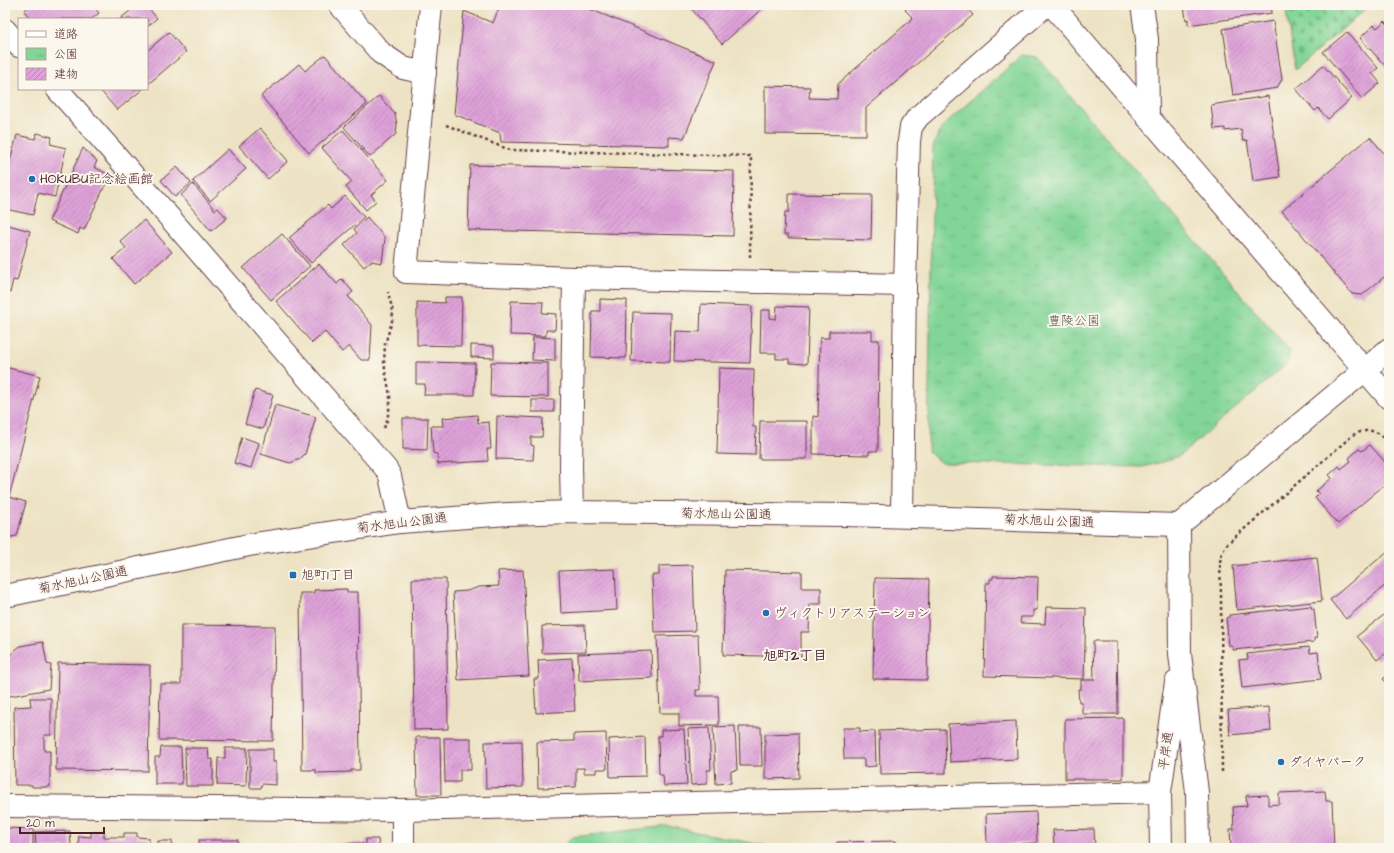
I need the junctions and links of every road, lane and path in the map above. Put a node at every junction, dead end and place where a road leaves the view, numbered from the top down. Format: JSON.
{"nodes":[{"id":1,"x":340,"y":5,"type":"edge"},
{"id":2,"x":431,"y":5,"type":"edge"},
{"id":3,"x":1046,"y":5,"type":"edge"},
{"id":4,"x":1052,"y":5,"type":"edge"},
{"id":5,"x":1142,"y":5,"type":"edge"},
{"id":6,"x":5,"y":30,"type":"edge"},
{"id":7,"x":18,"y":45,"type":"edge"},
{"id":8,"x":425,"y":73,"type":"junction"},
{"id":9,"x":58,"y":90,"type":"edge"},
{"id":10,"x":1148,"y":118,"type":"junction"},
{"id":11,"x":444,"y":124,"type":"dead end"},
{"id":12,"x":750,"y":263,"type":"dead end"},
{"id":13,"x":574,"y":278,"type":"junction"},
{"id":14,"x":905,"y":285,"type":"junction"},
{"id":15,"x":388,"y":292,"type":"dead end"},
{"id":16,"x":1389,"y":349,"type":"edge"},
{"id":17,"x":1365,"y":370,"type":"junction"},
{"id":18,"x":1389,"y":398,"type":"edge"},
{"id":19,"x":366,"y":445,"type":"junction"},
{"id":20,"x":1389,"y":446,"type":"edge"},
{"id":21,"x":572,"y":512,"type":"junction"},
{"id":22,"x":902,"y":516,"type":"junction"},
{"id":23,"x":400,"y":522,"type":"junction"},
{"id":24,"x":1179,"y":525,"type":"junction"},
{"id":25,"x":5,"y":596,"type":"edge"},
{"id":26,"x":1180,"y":654,"type":"junction"},
{"id":27,"x":1222,"y":777,"type":"dead end"},
{"id":28,"x":1160,"y":792,"type":"junction"},
{"id":29,"x":5,"y":806,"type":"edge"},
{"id":30,"x":403,"y":810,"type":"junction"},
{"id":31,"x":403,"y":848,"type":"edge"},
{"id":32,"x":1161,"y":848,"type":"edge"},
{"id":33,"x":1198,"y":848,"type":"edge"}],
"edges":[{"from":1,"to":8,"type":"main road"},
{"from":2,"to":8,"type":"main road"},
{"from":3,"to":14,"type":"main road"},
{"from":4,"to":10,"type":"main road"},
{"from":5,"to":10,"type":"main road"},
{"from":6,"to":7,"type":"main road"},
{"from":8,"to":13,"type":"main road"},
{"from":9,"to":19,"type":"main road"},
{"from":10,"to":17,"type":"main road"},
{"from":11,"to":12,"type":"path"},
{"from":13,"to":14,"type":"main road"},
{"from":13,"to":21,"type":"main road"},
{"from":14,"to":22,"type":"main road"},
{"from":15,"to":19,"type":"path"},
{"from":16,"to":17,"type":"main road"},
{"from":17,"to":18,"type":"main road"},
{"from":17,"to":24,"type":"main road"},
{"from":19,"to":23,"type":"main road"},
{"from":20,"to":27,"type":"path"},
{"from":21,"to":22,"type":"main road","name":"菊水旭山公園通"},
{"from":21,"to":23,"type":"main road","name":"菊水旭山公園通"},
{"from":22,"to":24,"type":"main road","name":"菊水旭山公園通"},
{"from":23,"to":25,"type":"main road","name":"菊水旭山公園通"},
{"from":24,"to":26,"type":"main road","name":"平岸通"},
{"from":26,"to":28,"type":"main road","name":"平岸通"},
{"from":26,"to":33,"type":"main road","name":"平岸通"},
{"from":28,"to":30,"type":"main road"},
{"from":28,"to":32,"type":"main road","name":"平岸通"},
{"from":29,"to":30,"type":"main road"},
{"from":30,"to":31,"type":"main road"}]}
